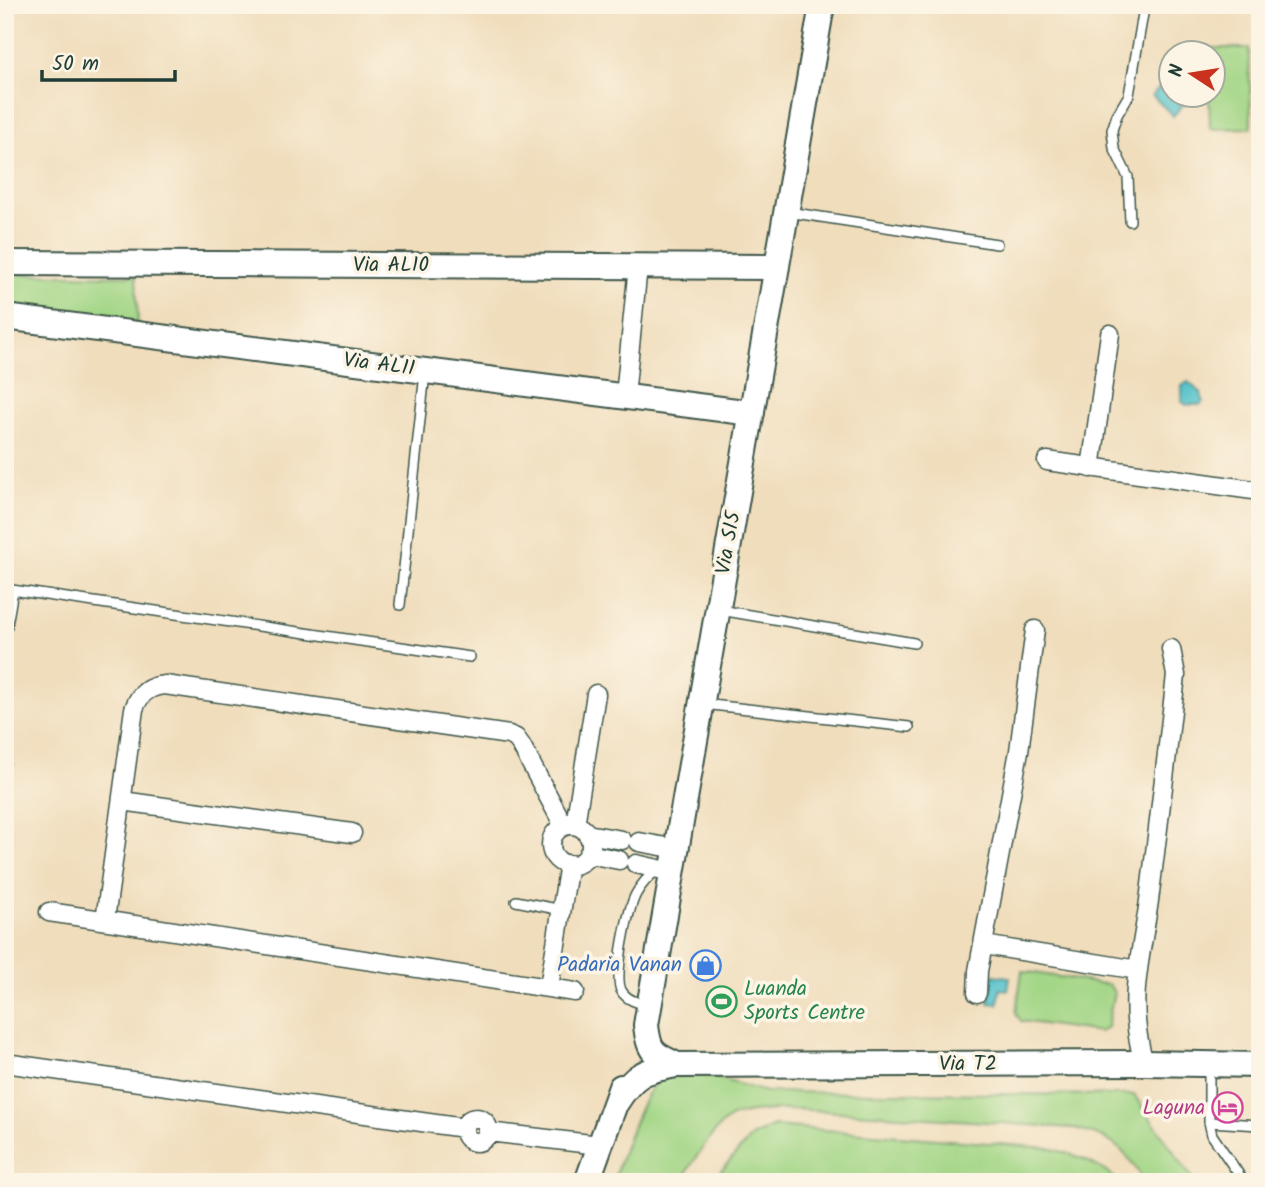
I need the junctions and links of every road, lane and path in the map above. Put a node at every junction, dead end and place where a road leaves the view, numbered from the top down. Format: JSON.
{"nodes":[{"id":1,"x":822,"y":5,"type":"edge"},
{"id":2,"x":1142,"y":5,"type":"edge"},
{"id":3,"x":787,"y":211,"type":"junction"},
{"id":4,"x":1130,"y":221,"type":"dead end"},
{"id":5,"x":997,"y":244,"type":"dead end"},
{"id":6,"x":5,"y":263,"type":"edge"},
{"id":7,"x":638,"y":266,"type":"junction"},
{"id":8,"x":777,"y":267,"type":"junction"},
{"id":9,"x":5,"y":317,"type":"edge"},
{"id":10,"x":1110,"y":334,"type":"dead end"},
{"id":11,"x":425,"y":371,"type":"junction"},
{"id":12,"x":625,"y":396,"type":"junction"},
{"id":13,"x":752,"y":413,"type":"junction"},
{"id":14,"x":1047,"y":461,"type":"dead end"},
{"id":15,"x":1091,"y":468,"type":"junction"},
{"id":16,"x":1260,"y":492,"type":"edge"},
{"id":17,"x":9,"y":590,"type":"edge"},
{"id":18,"x":400,"y":605,"type":"dead end"},
{"id":19,"x":718,"y":610,"type":"junction"},
{"id":20,"x":1035,"y":630,"type":"dead end"},
{"id":21,"x":914,"y":643,"type":"dead end"},
{"id":22,"x":1171,"y":649,"type":"dead end"},
{"id":23,"x":470,"y":657,"type":"dead end"},
{"id":24,"x":5,"y":660,"type":"edge"},
{"id":25,"x":596,"y":694,"type":"dead end"},
{"id":26,"x":5,"y":704,"type":"edge"},
{"id":27,"x":702,"y":704,"type":"junction"},
{"id":28,"x":909,"y":727,"type":"dead end"},
{"id":29,"x":5,"y":761,"type":"edge"},
{"id":30,"x":122,"y":800,"type":"junction"},
{"id":31,"x":576,"y":828,"type":"junction"},
{"id":32,"x":352,"y":833,"type":"dead end"},
{"id":33,"x":588,"y":854,"type":"junction"},
{"id":34,"x":669,"y":863,"type":"junction"},
{"id":35,"x":569,"y":864,"type":"junction"},
{"id":36,"x":516,"y":901,"type":"dead end"},
{"id":37,"x":562,"y":910,"type":"junction"},
{"id":38,"x":49,"y":912,"type":"dead end"},
{"id":39,"x":104,"y":920,"type":"junction"},
{"id":40,"x":984,"y":944,"type":"junction"},
{"id":41,"x":1138,"y":970,"type":"junction"},
{"id":42,"x":549,"y":988,"type":"junction"},
{"id":43,"x":575,"y":992,"type":"dead end"},
{"id":44,"x":977,"y":993,"type":"dead end"},
{"id":45,"x":648,"y":1015,"type":"junction"},
{"id":46,"x":5,"y":1063,"type":"edge"},
{"id":47,"x":1144,"y":1063,"type":"junction"},
{"id":48,"x":1210,"y":1064,"type":"junction"},
{"id":49,"x":677,"y":1065,"type":"junction"},
{"id":50,"x":1260,"y":1065,"type":"edge"},
{"id":51,"x":616,"y":1103,"type":"junction"},
{"id":52,"x":1209,"y":1122,"type":"junction"},
{"id":53,"x":1260,"y":1125,"type":"edge"},
{"id":54,"x":600,"y":1145,"type":"junction"},
{"id":55,"x":587,"y":1182,"type":"edge"},
{"id":56,"x":1244,"y":1182,"type":"edge"}],
"edges":[{"from":1,"to":3,"type":"street","name":"Via S15"},
{"from":2,"to":4,"type":"lane"},
{"from":3,"to":5,"type":"lane"},
{"from":3,"to":8,"type":"street","name":"Via S15"},
{"from":6,"to":7,"type":"street","name":"Via AL10"},
{"from":7,"to":8,"type":"street","name":"Via AL10"},
{"from":7,"to":12,"type":"street"},
{"from":8,"to":13,"type":"street","name":"Via S15"},
{"from":9,"to":11,"type":"street","name":"Via AL11"},
{"from":10,"to":15,"type":"street"},
{"from":11,"to":12,"type":"street","name":"Via AL11"},
{"from":11,"to":18,"type":"lane"},
{"from":12,"to":13,"type":"street","name":"Via AL11"},
{"from":13,"to":19,"type":"street","name":"Via S15"},
{"from":14,"to":15,"type":"street"},
{"from":15,"to":16,"type":"street"},
{"from":17,"to":23,"type":"lane"},
{"from":17,"to":24,"type":"lane"},
{"from":19,"to":21,"type":"lane"},
{"from":19,"to":27,"type":"street","name":"Via S15"},
{"from":20,"to":40,"type":"street"},
{"from":22,"to":41,"type":"street"},
{"from":25,"to":31,"type":"street"},
{"from":26,"to":29,"type":"lane"},
{"from":27,"to":28,"type":"lane"},
{"from":27,"to":34,"type":"street","name":"Via S15"},
{"from":30,"to":31,"type":"street"},
{"from":30,"to":32,"type":"street"},
{"from":30,"to":39,"type":"street"},
{"from":31,"to":33,"type":"street"},
{"from":31,"to":34,"type":"street"},
{"from":31,"to":35,"type":"street"},
{"from":33,"to":34,"type":"street"},
{"from":33,"to":35,"type":"street"},
{"from":34,"to":45,"type":"street","name":"Via S15"},
{"from":34,"to":45,"type":"lane"},
{"from":35,"to":37,"type":"street"},
{"from":36,"to":37,"type":"lane"},
{"from":37,"to":42,"type":"street"},
{"from":38,"to":39,"type":"street"},
{"from":39,"to":42,"type":"street"},
{"from":40,"to":41,"type":"street"},
{"from":40,"to":44,"type":"street"},
{"from":41,"to":47,"type":"street"},
{"from":42,"to":43,"type":"street"},
{"from":45,"to":49,"type":"street"},
{"from":45,"to":51,"type":"street","name":"Via S15"},
{"from":46,"to":54,"type":"street"},
{"from":47,"to":48,"type":"street","name":"Via T2"},
{"from":47,"to":49,"type":"street","name":"Via T2"},
{"from":48,"to":50,"type":"street","name":"Via T2"},
{"from":48,"to":52,"type":"lane"},
{"from":49,"to":51,"type":"street","name":"Via T2"},
{"from":51,"to":54,"type":"street","name":"Via S15"},
{"from":52,"to":53,"type":"lane"},
{"from":52,"to":56,"type":"lane"},
{"from":54,"to":55,"type":"street","name":"Via S15"}]}
